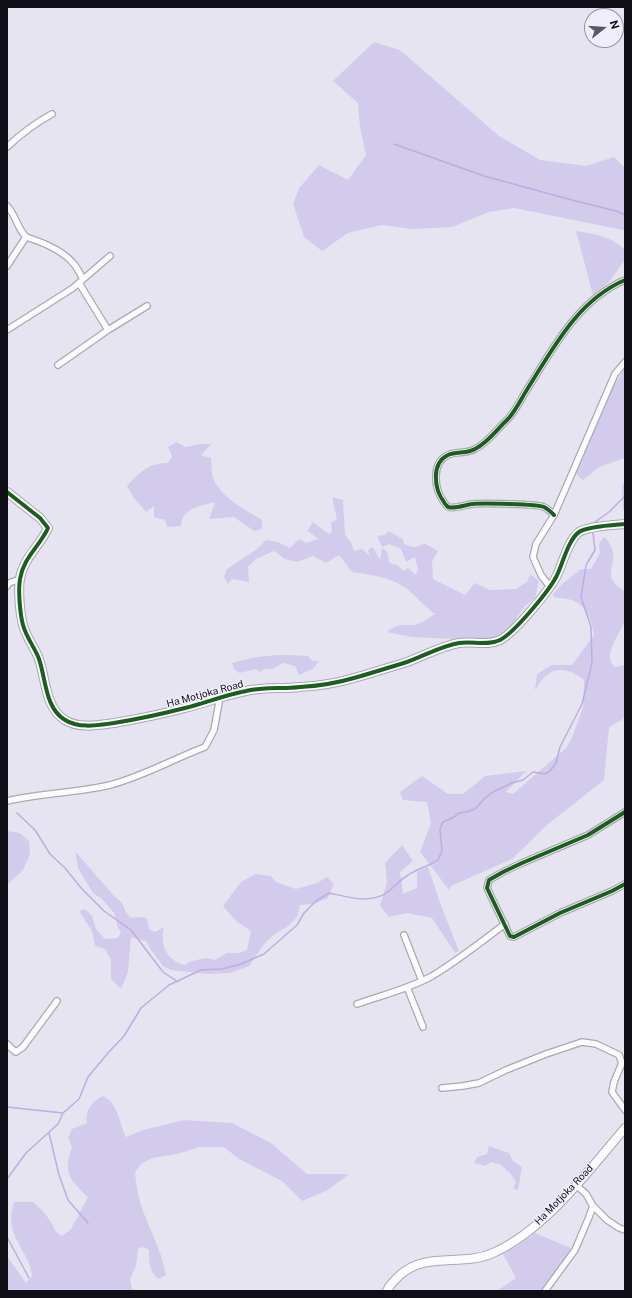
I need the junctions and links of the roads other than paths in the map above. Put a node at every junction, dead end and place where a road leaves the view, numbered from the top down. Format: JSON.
{"nodes":[{"id":1,"x":52,"y":114,"type":"dead end"},
{"id":2,"x":7,"y":147,"type":"edge"},
{"id":3,"x":7,"y":206,"type":"edge"},
{"id":4,"x":26,"y":237,"type":"junction"},
{"id":5,"x":110,"y":256,"type":"dead end"},
{"id":6,"x":7,"y":266,"type":"edge"},
{"id":7,"x":625,"y":280,"type":"edge"},
{"id":8,"x":81,"y":281,"type":"junction"},
{"id":9,"x":147,"y":306,"type":"dead end"},
{"id":10,"x":7,"y":330,"type":"edge"},
{"id":11,"x":108,"y":330,"type":"junction"},
{"id":12,"x":625,"y":362,"type":"edge"},
{"id":13,"x":58,"y":364,"type":"dead end"},
{"id":14,"x":7,"y":492,"type":"edge"},
{"id":15,"x":554,"y":515,"type":"junction"},
{"id":16,"x":625,"y":524,"type":"edge"},
{"id":17,"x":20,"y":579,"type":"junction"},
{"id":18,"x":7,"y":586,"type":"edge"},
{"id":19,"x":550,"y":587,"type":"junction"},
{"id":20,"x":220,"y":697,"type":"junction"},
{"id":21,"x":7,"y":801,"type":"edge"},
{"id":22,"x":625,"y":812,"type":"edge"},
{"id":23,"x":625,"y":884,"type":"edge"},
{"id":24,"x":505,"y":924,"type":"junction"},
{"id":25,"x":404,"y":935,"type":"dead end"},
{"id":26,"x":422,"y":981,"type":"junction"},
{"id":27,"x":407,"y":987,"type":"junction"},
{"id":28,"x":56,"y":1001,"type":"dead end"},
{"id":29,"x":357,"y":1004,"type":"dead end"},
{"id":30,"x":423,"y":1027,"type":"dead end"},
{"id":31,"x":7,"y":1044,"type":"edge"},
{"id":32,"x":12,"y":1049,"type":"junction"},
{"id":33,"x":7,"y":1054,"type":"edge"},
{"id":34,"x":442,"y":1088,"type":"dead end"},
{"id":35,"x":625,"y":1110,"type":"edge"},
{"id":36,"x":625,"y":1128,"type":"edge"},
{"id":37,"x":576,"y":1185,"type":"junction"},
{"id":38,"x":593,"y":1206,"type":"junction"},
{"id":39,"x":625,"y":1230,"type":"edge"},
{"id":40,"x":387,"y":1291,"type":"edge"},
{"id":41,"x":545,"y":1291,"type":"edge"}],
"edges":[{"from":1,"to":2,"type":"street"},
{"from":3,"to":4,"type":"street"},
{"from":4,"to":6,"type":"street"},
{"from":4,"to":8,"type":"street"},
{"from":5,"to":8,"type":"street"},
{"from":7,"to":15,"type":"street"},
{"from":8,"to":10,"type":"street"},
{"from":8,"to":11,"type":"street"},
{"from":9,"to":11,"type":"street"},
{"from":11,"to":13,"type":"street"},
{"from":12,"to":15,"type":"street"},
{"from":14,"to":17,"type":"street","name":"Ha Motjoka Road"},
{"from":15,"to":19,"type":"street"},
{"from":16,"to":19,"type":"street","name":"Ha Motjoka Road"},
{"from":17,"to":18,"type":"street"},
{"from":17,"to":20,"type":"street","name":"Ha Motjoka Road"},
{"from":19,"to":20,"type":"street","name":"Ha Motjoka Road"},
{"from":20,"to":21,"type":"street"},
{"from":22,"to":24,"type":"street"},
{"from":23,"to":24,"type":"street"},
{"from":24,"to":26,"type":"street"},
{"from":25,"to":26,"type":"street"},
{"from":26,"to":27,"type":"street"},
{"from":27,"to":29,"type":"street"},
{"from":27,"to":30,"type":"street"},
{"from":28,"to":32,"type":"street"},
{"from":31,"to":32,"type":"street"},
{"from":32,"to":33,"type":"street"},
{"from":34,"to":35,"type":"street"},
{"from":36,"to":37,"type":"street","name":"Ha Motjoka Road"},
{"from":37,"to":38,"type":"street"},
{"from":37,"to":40,"type":"street","name":"Ha Motjoka Road"},
{"from":38,"to":39,"type":"street"},
{"from":38,"to":41,"type":"street"}]}
